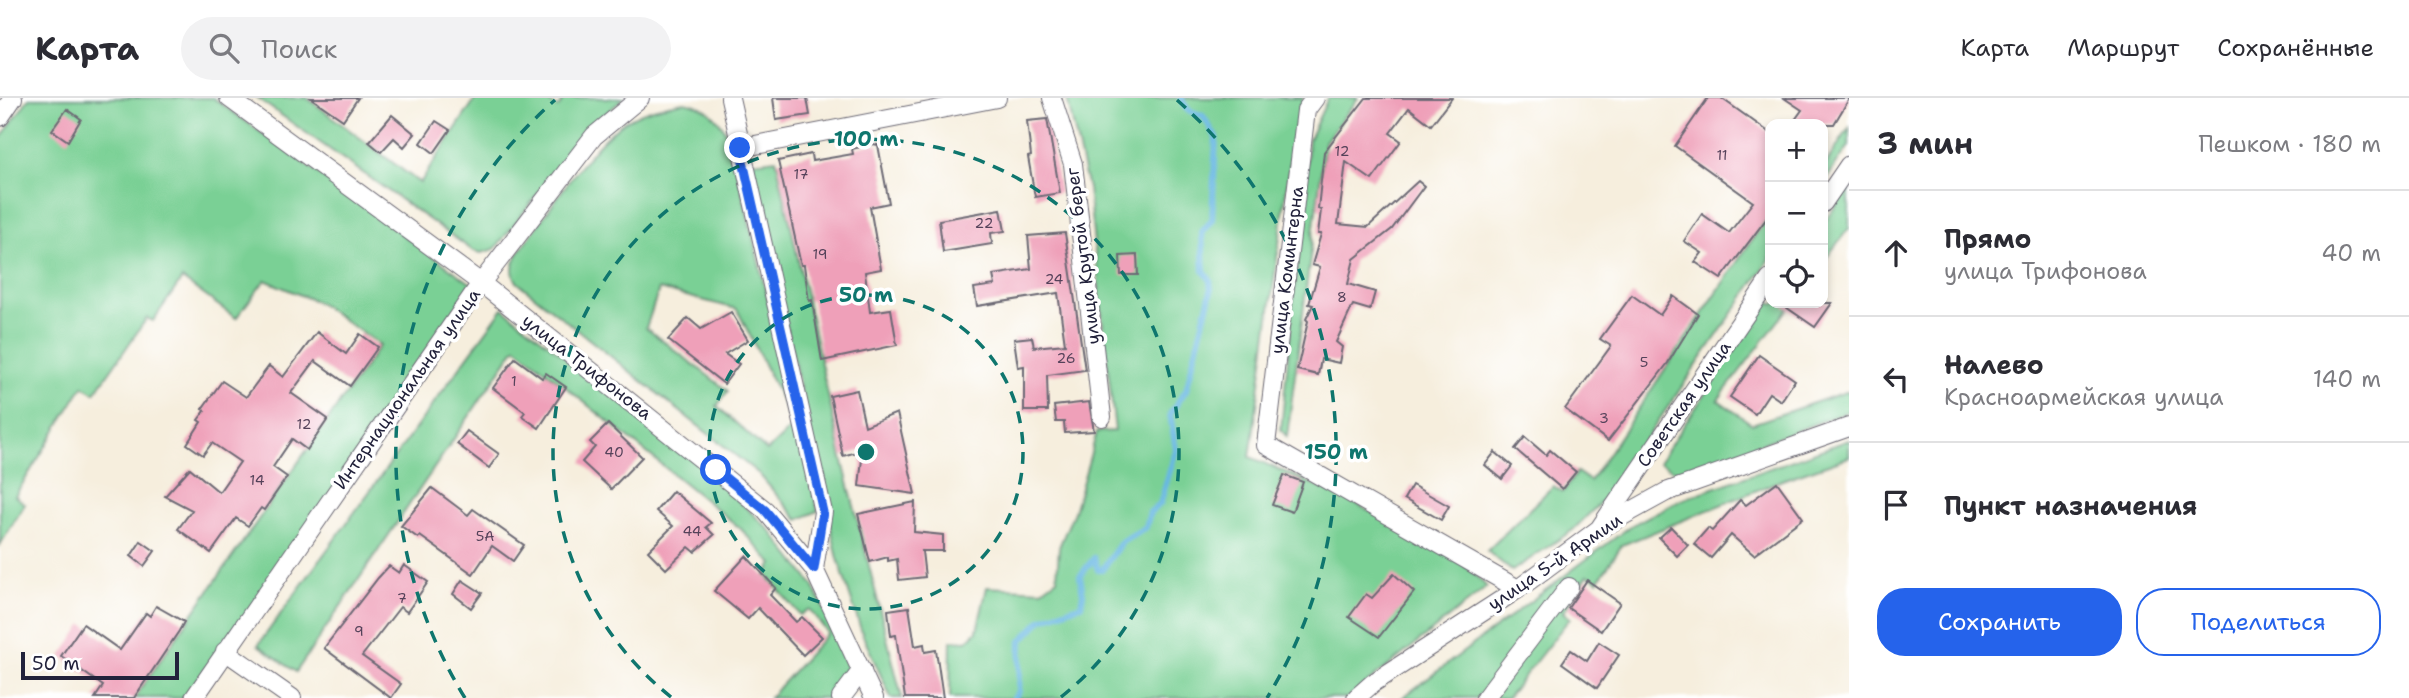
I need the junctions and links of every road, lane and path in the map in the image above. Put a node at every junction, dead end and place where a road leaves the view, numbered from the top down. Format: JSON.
{"nodes":[{"id":1,"x":13,"y":98,"type":"edge"},
{"id":2,"x":229,"y":98,"type":"edge"},
{"id":3,"x":640,"y":98,"type":"edge"},
{"id":4,"x":730,"y":98,"type":"edge"},
{"id":5,"x":997,"y":98,"type":"edge"},
{"id":6,"x":1052,"y":98,"type":"edge"},
{"id":7,"x":1315,"y":98,"type":"edge"},
{"id":8,"x":0,"y":117,"type":"edge"},
{"id":9,"x":740,"y":148,"type":"junction"},
{"id":10,"x":1849,"y":165,"type":"edge"},
{"id":11,"x":1828,"y":196,"type":"edge"},
{"id":12,"x":481,"y":283,"type":"junction"},
{"id":13,"x":1765,"y":286,"type":"edge"},
{"id":14,"x":1102,"y":417,"type":"dead end"},
{"id":15,"x":1849,"y":427,"type":"edge"},
{"id":16,"x":1599,"y":528,"type":"junction"},
{"id":17,"x":814,"y":569,"type":"junction"},
{"id":18,"x":1569,"y":587,"type":"dead end"},
{"id":19,"x":1518,"y":589,"type":"junction"},
{"id":20,"x":225,"y":651,"type":"junction"},
{"id":21,"x":862,"y":670,"type":"junction"},
{"id":22,"x":194,"y":698,"type":"edge"},
{"id":23,"x":292,"y":698,"type":"edge"},
{"id":24,"x":841,"y":698,"type":"edge"},
{"id":25,"x":874,"y":698,"type":"edge"},
{"id":26,"x":1356,"y":698,"type":"edge"},
{"id":27,"x":1485,"y":698,"type":"edge"}],
"edges":[{"from":1,"to":8,"type":"street"},
{"from":2,"to":12,"type":"street","name":"улица Трифонова"},
{"from":3,"to":12,"type":"street","name":"Интернациональная улица"},
{"from":4,"to":9,"type":"street"},
{"from":5,"to":9,"type":"street"},
{"from":6,"to":14,"type":"street","name":"улица Крутой берег"},
{"from":7,"to":19,"type":"street","name":"улица Коминтерна"},
{"from":9,"to":17,"type":"street"},
{"from":10,"to":11,"type":"street"},
{"from":12,"to":17,"type":"street","name":"улица Трифонова"},
{"from":12,"to":20,"type":"street","name":"Интернациональная улица"},
{"from":13,"to":16,"type":"street","name":"Советская улица"},
{"from":15,"to":16,"type":"street","name":"улица 5-й Армии"},
{"from":16,"to":19,"type":"street","name":"улица 5-й Армии"},
{"from":17,"to":21,"type":"street","name":"улица Трифонова"},
{"from":18,"to":27,"type":"street"},
{"from":19,"to":26,"type":"street","name":"улица 5-й Армии"},
{"from":20,"to":22,"type":"street","name":"Интернациональная улица"},
{"from":20,"to":23,"type":"street"},
{"from":21,"to":24,"type":"street"},
{"from":21,"to":25,"type":"street","name":"улица Трифонова"}]}
